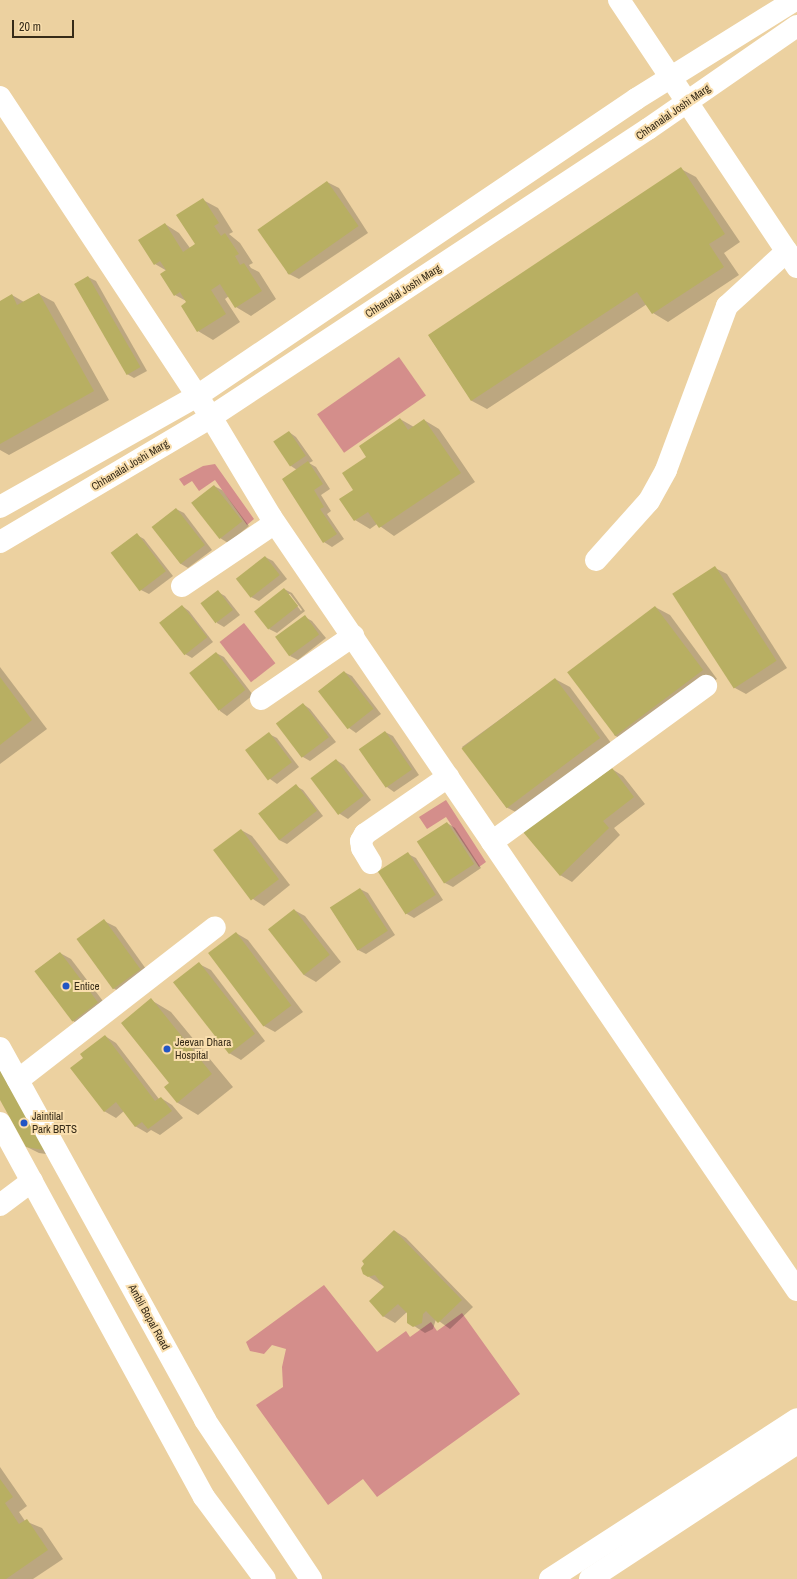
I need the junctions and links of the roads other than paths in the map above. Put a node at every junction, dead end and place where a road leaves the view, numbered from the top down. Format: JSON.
{"nodes":[{"id":1,"x":619,"y":0,"type":"edge"},
{"id":2,"x":795,"y":0,"type":"edge"},
{"id":3,"x":797,"y":26,"type":"edge"},
{"id":4,"x":672,"y":78,"type":"junction"},
{"id":5,"x":0,"y":97,"type":"edge"},
{"id":6,"x":688,"y":102,"type":"junction"},
{"id":7,"x":792,"y":259,"type":"edge"},
{"id":8,"x":197,"y":396,"type":"junction"},
{"id":9,"x":211,"y":417,"type":"junction"},
{"id":10,"x":0,"y":507,"type":"edge"},
{"id":11,"x":276,"y":523,"type":"junction"},
{"id":12,"x":0,"y":542,"type":"edge"},
{"id":13,"x":596,"y":560,"type":"dead end"},
{"id":14,"x":182,"y":586,"type":"dead end"},
{"id":15,"x":353,"y":636,"type":"junction"},
{"id":16,"x":706,"y":686,"type":"dead end"},
{"id":17,"x":261,"y":699,"type":"dead end"},
{"id":18,"x":448,"y":777,"type":"junction"},
{"id":19,"x":492,"y":842,"type":"junction"},
{"id":20,"x":371,"y":863,"type":"dead end"},
{"id":21,"x":215,"y":927,"type":"dead end"},
{"id":22,"x":0,"y":1048,"type":"edge"},
{"id":23,"x":18,"y":1080,"type":"junction"},
{"id":24,"x":0,"y":1123,"type":"edge"},
{"id":25,"x":32,"y":1181,"type":"junction"},
{"id":26,"x":0,"y":1205,"type":"edge"},
{"id":27,"x":797,"y":1290,"type":"edge"},
{"id":28,"x":797,"y":1419,"type":"edge"},
{"id":29,"x":797,"y":1443,"type":"edge"},
{"id":30,"x":265,"y":1579,"type":"edge"},
{"id":31,"x":311,"y":1579,"type":"edge"},
{"id":32,"x":550,"y":1579,"type":"edge"},
{"id":33,"x":590,"y":1579,"type":"edge"}],
"edges":[{"from":1,"to":4,"type":"street"},
{"from":2,"to":4,"type":"street"},
{"from":3,"to":6,"type":"street","name":"Chhanalal Joshi Marg"},
{"from":4,"to":6,"type":"street"},
{"from":4,"to":8,"type":"street"},
{"from":5,"to":8,"type":"street"},
{"from":6,"to":7,"type":"street"},
{"from":6,"to":9,"type":"street","name":"Chhanalal Joshi Marg"},
{"from":7,"to":13,"type":"street"},
{"from":8,"to":9,"type":"street"},
{"from":8,"to":10,"type":"street"},
{"from":9,"to":11,"type":"street"},
{"from":9,"to":12,"type":"street","name":"Chhanalal Joshi Marg"},
{"from":11,"to":14,"type":"street"},
{"from":11,"to":15,"type":"street"},
{"from":15,"to":17,"type":"street"},
{"from":15,"to":18,"type":"street"},
{"from":16,"to":19,"type":"street"},
{"from":18,"to":19,"type":"street"},
{"from":18,"to":20,"type":"street"},
{"from":19,"to":27,"type":"street"},
{"from":21,"to":23,"type":"street"},
{"from":22,"to":23,"type":"street","name":"Ambli Bopal Road"},
{"from":23,"to":31,"type":"street","name":"Ambli Bopal Road"},
{"from":24,"to":25,"type":"street"},
{"from":25,"to":26,"type":"street"},
{"from":25,"to":30,"type":"street"},
{"from":28,"to":32,"type":"street"},
{"from":29,"to":33,"type":"street"}]}
